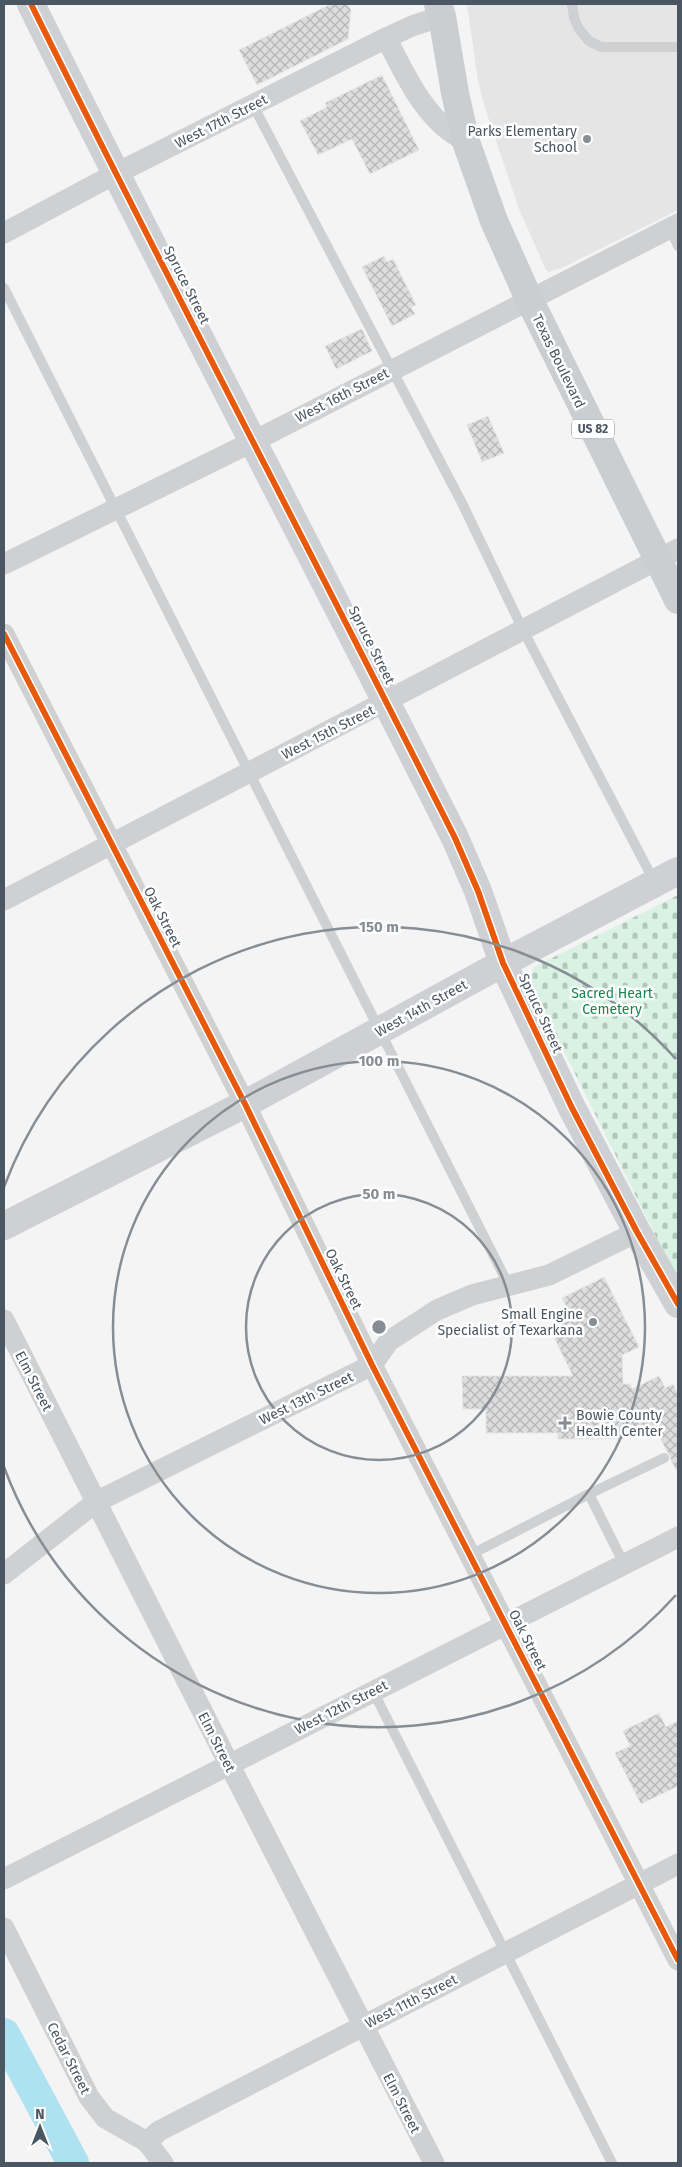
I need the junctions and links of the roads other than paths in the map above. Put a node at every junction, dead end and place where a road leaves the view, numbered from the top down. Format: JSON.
{"nodes":[{"id":1,"x":30,"y":4,"type":"edge"},
{"id":2,"x":572,"y":4,"type":"edge"},
{"id":3,"x":441,"y":8,"type":"edge"},
{"id":4,"x":386,"y":38,"type":"junction"},
{"id":5,"x":678,"y":47,"type":"edge"},
{"id":6,"x":253,"y":105,"type":"junction"},
{"id":7,"x":466,"y":142,"type":"junction"},
{"id":8,"x":115,"y":174,"type":"junction"},
{"id":9,"x":4,"y":233,"type":"edge"},
{"id":10,"x":676,"y":233,"type":"edge"},
{"id":11,"x":4,"y":288,"type":"edge"},
{"id":12,"x":529,"y":299,"type":"junction"},
{"id":13,"x":392,"y":370,"type":"junction"},
{"id":14,"x":254,"y":441,"type":"junction"},
{"id":15,"x":116,"y":509,"type":"junction"},
{"id":16,"x":668,"y":554,"type":"edge"},
{"id":17,"x":4,"y":564,"type":"edge"},
{"id":18,"x":678,"y":600,"type":"edge"},
{"id":19,"x":523,"y":630,"type":"junction"},
{"id":20,"x":4,"y":634,"type":"edge"},
{"id":21,"x":386,"y":701,"type":"junction"},
{"id":22,"x":249,"y":772,"type":"junction"},
{"id":23,"x":111,"y":844,"type":"junction"},
{"id":24,"x":667,"y":877,"type":"edge"},
{"id":25,"x":4,"y":900,"type":"edge"},
{"id":26,"x":503,"y":963,"type":"junction"},
{"id":27,"x":379,"y":1030,"type":"junction"},
{"id":28,"x":245,"y":1104,"type":"junction"},
{"id":29,"x":4,"y":1226,"type":"edge"},
{"id":30,"x":637,"y":1232,"type":"junction"},
{"id":31,"x":509,"y":1286,"type":"junction"},
{"id":32,"x":678,"y":1304,"type":"edge"},
{"id":33,"x":4,"y":1320,"type":"edge"},
{"id":34,"x":372,"y":1365,"type":"junction"},
{"id":35,"x":664,"y":1458,"type":"dead end"},
{"id":36,"x":589,"y":1494,"type":"junction"},
{"id":37,"x":96,"y":1502,"type":"junction"},
{"id":38,"x":678,"y":1537,"type":"edge"},
{"id":39,"x":470,"y":1555,"type":"junction"},
{"id":40,"x":624,"y":1564,"type":"junction"},
{"id":41,"x":6,"y":1573,"type":"edge"},
{"id":42,"x":505,"y":1623,"type":"junction"},
{"id":43,"x":373,"y":1691,"type":"junction"},
{"id":44,"x":229,"y":1764,"type":"junction"},
{"id":45,"x":678,"y":1864,"type":"edge"},
{"id":46,"x":4,"y":1879,"type":"edge"},
{"id":47,"x":640,"y":1883,"type":"junction"},
{"id":48,"x":4,"y":1928,"type":"edge"},
{"id":49,"x":505,"y":1952,"type":"junction"},
{"id":50,"x":678,"y":1960,"type":"edge"},
{"id":51,"x":362,"y":2026,"type":"junction"},
{"id":52,"x":147,"y":2142,"type":"junction"},
{"id":53,"x":164,"y":2163,"type":"edge"},
{"id":54,"x":434,"y":2163,"type":"edge"},
{"id":55,"x":612,"y":2163,"type":"edge"}],
"edges":[{"from":1,"to":8,"type":"street","name":"Spruce Street"},
{"from":2,"to":5,"type":"lane"},
{"from":3,"to":4,"type":"street","name":"West 17th Street"},
{"from":3,"to":7,"type":"main road","name":"Texas Boulevard","number":"US 82"},
{"from":4,"to":6,"type":"street","name":"West 17th Street"},
{"from":4,"to":7,"type":"street"},
{"from":6,"to":8,"type":"street","name":"West 17th Street"},
{"from":6,"to":13,"type":"lane"},
{"from":7,"to":12,"type":"main road","name":"Texas Boulevard","number":"US 82"},
{"from":8,"to":9,"type":"street","name":"West 17th Street"},
{"from":8,"to":14,"type":"street","name":"Spruce Street"},
{"from":10,"to":12,"type":"street","name":"West 16th Street"},
{"from":11,"to":15,"type":"lane"},
{"from":12,"to":13,"type":"street","name":"West 16th Street"},
{"from":12,"to":16,"type":"main road","name":"Texas Boulevard","number":"US 82"},
{"from":13,"to":14,"type":"street","name":"West 16th Street"},
{"from":13,"to":19,"type":"lane"},
{"from":14,"to":15,"type":"street","name":"West 16th Street"},
{"from":14,"to":21,"type":"street","name":"Spruce Street"},
{"from":15,"to":17,"type":"street","name":"West 16th Street"},
{"from":15,"to":22,"type":"lane"},
{"from":16,"to":18,"type":"main road","name":"Texas Boulevard","number":"US 82"},
{"from":16,"to":19,"type":"street","name":"West 15th Street"},
{"from":19,"to":21,"type":"street","name":"West 15th Street"},
{"from":19,"to":24,"type":"lane"},
{"from":20,"to":23,"type":"street","name":"Oak Street"},
{"from":21,"to":22,"type":"street","name":"West 15th Street"},
{"from":21,"to":26,"type":"street","name":"Spruce Street"},
{"from":22,"to":23,"type":"street","name":"West 15th Street"},
{"from":22,"to":27,"type":"lane"},
{"from":23,"to":25,"type":"street","name":"West 15th Street"},
{"from":23,"to":28,"type":"street","name":"Oak Street"},
{"from":24,"to":26,"type":"street","name":"West 14th Street"},
{"from":26,"to":27,"type":"street","name":"West 14th Street"},
{"from":26,"to":30,"type":"street","name":"Spruce Street"},
{"from":27,"to":28,"type":"street","name":"West 14th Street"},
{"from":27,"to":31,"type":"lane"},
{"from":28,"to":29,"type":"street","name":"West 14th Street"},
{"from":28,"to":34,"type":"street","name":"Oak Street"},
{"from":30,"to":31,"type":"street","name":"West 13th Street"},
{"from":30,"to":32,"type":"street","name":"Spruce Street"},
{"from":31,"to":34,"type":"street","name":"West 13th Street"},
{"from":33,"to":37,"type":"street","name":"Elm Street"},
{"from":34,"to":37,"type":"street","name":"West 13th Street"},
{"from":34,"to":39,"type":"street","name":"Oak Street"},
{"from":35,"to":36,"type":"lane"},
{"from":36,"to":39,"type":"lane"},
{"from":36,"to":40,"type":"lane"},
{"from":37,"to":41,"type":"street","name":"West 13th Street"},
{"from":37,"to":44,"type":"street","name":"Elm Street"},
{"from":38,"to":40,"type":"street","name":"West 12th Street"},
{"from":39,"to":42,"type":"street","name":"Oak Street"},
{"from":40,"to":42,"type":"street","name":"West 12th Street"},
{"from":42,"to":43,"type":"street","name":"West 12th Street"},
{"from":42,"to":47,"type":"street","name":"Oak Street"},
{"from":43,"to":44,"type":"street","name":"West 12th Street"},
{"from":43,"to":49,"type":"lane"},
{"from":44,"to":46,"type":"street","name":"West 12th Street"},
{"from":44,"to":51,"type":"street","name":"Elm Street"},
{"from":45,"to":47,"type":"street","name":"West 11th Street"},
{"from":47,"to":49,"type":"street","name":"West 11th Street"},
{"from":47,"to":50,"type":"street","name":"Oak Street"},
{"from":48,"to":52,"type":"street","name":"Cedar Street"},
{"from":49,"to":51,"type":"street","name":"West 11th Street"},
{"from":49,"to":55,"type":"lane"},
{"from":51,"to":52,"type":"street","name":"West 11th Street"},
{"from":51,"to":54,"type":"street","name":"Elm Street"},
{"from":52,"to":53,"type":"street","name":"Cedar Street"}]}
